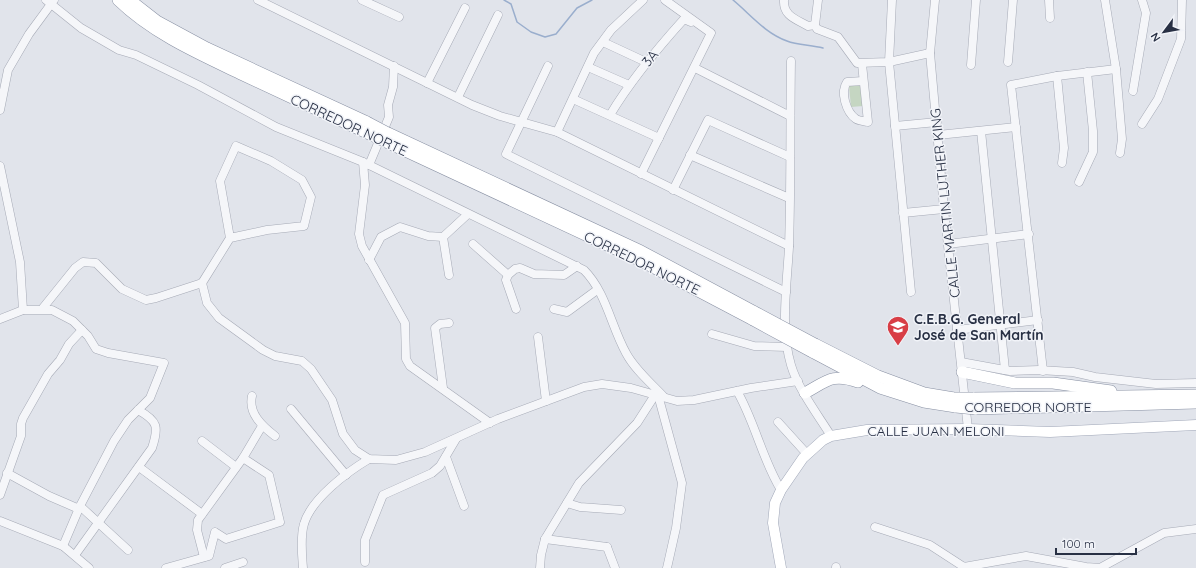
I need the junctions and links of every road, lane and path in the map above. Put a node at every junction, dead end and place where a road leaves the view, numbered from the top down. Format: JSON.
{"nodes":[{"id":1,"x":118,"y":0,"type":"edge"},
{"id":2,"x":130,"y":0,"type":"edge"},
{"id":3,"x":258,"y":0,"type":"edge"},
{"id":4,"x":362,"y":0,"type":"edge"},
{"id":5,"x":643,"y":0,"type":"edge"},
{"id":6,"x":665,"y":0,"type":"edge"},
{"id":7,"x":784,"y":0,"type":"edge"},
{"id":8,"x":818,"y":0,"type":"edge"},
{"id":9,"x":892,"y":0,"type":"edge"},
{"id":10,"x":935,"y":0,"type":"edge"},
{"id":11,"x":976,"y":0,"type":"edge"},
{"id":12,"x":1013,"y":0,"type":"edge"},
{"id":13,"x":1049,"y":0,"type":"edge"},
{"id":14,"x":1105,"y":0,"type":"edge"},
{"id":15,"x":1142,"y":0,"type":"edge"},
{"id":16,"x":1182,"y":0,"type":"edge"},
{"id":17,"x":51,"y":1,"type":"edge"},
{"id":18,"x":465,"y":8,"type":"dead end"},
{"id":19,"x":498,"y":15,"type":"dead end"},
{"id":20,"x":399,"y":17,"type":"dead end"},
{"id":21,"x":1050,"y":18,"type":"dead end"},
{"id":22,"x":815,"y":25,"type":"junction"},
{"id":23,"x":701,"y":26,"type":"junction"},
{"id":24,"x":603,"y":42,"type":"junction"},
{"id":25,"x":930,"y":53,"type":"junction"},
{"id":26,"x":791,"y":61,"type":"dead end"},
{"id":27,"x":646,"y":62,"type":"junction"},
{"id":28,"x":889,"y":62,"type":"junction"},
{"id":29,"x":1008,"y":62,"type":"dead end"},
{"id":30,"x":862,"y":64,"type":"junction"},
{"id":31,"x":971,"y":65,"type":"dead end"},
{"id":32,"x":394,"y":66,"type":"junction"},
{"id":33,"x":548,"y":66,"type":"dead end"},
{"id":34,"x":588,"y":67,"type":"junction"},
{"id":35,"x":694,"y":68,"type":"junction"},
{"id":36,"x":1116,"y":69,"type":"junction"},
{"id":37,"x":1087,"y":72,"type":"junction"},
{"id":38,"x":1057,"y":76,"type":"junction"},
{"id":39,"x":863,"y":81,"type":"junction"},
{"id":40,"x":427,"y":83,"type":"junction"},
{"id":41,"x":629,"y":85,"type":"junction"},
{"id":42,"x":1133,"y":91,"type":"dead end"},
{"id":43,"x":458,"y":98,"type":"junction"},
{"id":44,"x":573,"y":99,"type":"junction"},
{"id":45,"x":0,"y":110,"type":"edge"},
{"id":46,"x":610,"y":115,"type":"junction"},
{"id":47,"x":790,"y":116,"type":"junction"},
{"id":48,"x":522,"y":121,"type":"junction"},
{"id":49,"x":937,"y":122,"type":"junction"},
{"id":50,"x":1142,"y":124,"type":"dead end"},
{"id":51,"x":895,"y":126,"type":"junction"},
{"id":52,"x":366,"y":127,"type":"junction"},
{"id":53,"x":1016,"y":127,"type":"junction"},
{"id":54,"x":980,"y":131,"type":"junction"},
{"id":55,"x":557,"y":132,"type":"junction"},
{"id":56,"x":938,"y":135,"type":"junction"},
{"id":57,"x":659,"y":138,"type":"junction"},
{"id":58,"x":1120,"y":153,"type":"dead end"},
{"id":59,"x":690,"y":155,"type":"junction"},
{"id":60,"x":790,"y":157,"type":"junction"},
{"id":61,"x":1062,"y":163,"type":"dead end"},
{"id":62,"x":366,"y":164,"type":"junction"},
{"id":63,"x":0,"y":166,"type":"edge"},
{"id":64,"x":641,"y":174,"type":"junction"},
{"id":65,"x":1079,"y":182,"type":"dead end"},
{"id":66,"x":673,"y":190,"type":"junction"},
{"id":67,"x":789,"y":198,"type":"junction"},
{"id":68,"x":944,"y":209,"type":"junction"},
{"id":69,"x":903,"y":213,"type":"junction"},
{"id":70,"x":468,"y":214,"type":"junction"},
{"id":71,"x":1029,"y":234,"type":"junction"},
{"id":72,"x":443,"y":237,"type":"junction"},
{"id":73,"x":230,"y":238,"type":"junction"},
{"id":74,"x":992,"y":239,"type":"junction"},
{"id":75,"x":473,"y":244,"type":"dead end"},
{"id":76,"x":948,"y":244,"type":"junction"},
{"id":77,"x":789,"y":246,"type":"junction"},
{"id":78,"x":369,"y":260,"type":"junction"},
{"id":79,"x":576,"y":266,"type":"junction"},
{"id":80,"x":449,"y":275,"type":"dead end"},
{"id":81,"x":508,"y":275,"type":"junction"},
{"id":82,"x":202,"y":283,"type":"junction"},
{"id":83,"x":597,"y":290,"type":"junction"},
{"id":84,"x":786,"y":292,"type":"junction"},
{"id":85,"x":911,"y":292,"type":"dead end"},
{"id":86,"x":42,"y":309,"type":"junction"},
{"id":87,"x":554,"y":309,"type":"dead end"},
{"id":88,"x":23,"y":310,"type":"junction"},
{"id":89,"x":516,"y":310,"type":"dead end"},
{"id":90,"x":0,"y":319,"type":"edge"},
{"id":91,"x":1038,"y":320,"type":"junction"},
{"id":92,"x":449,"y":323,"type":"dead end"},
{"id":93,"x":1000,"y":325,"type":"junction"},
{"id":94,"x":82,"y":330,"type":"junction"},
{"id":95,"x":958,"y":330,"type":"junction"},
{"id":96,"x":712,"y":334,"type":"dead end"},
{"id":97,"x":538,"y":337,"type":"dead end"},
{"id":98,"x":787,"y":347,"type":"junction"},
{"id":99,"x":814,"y":348,"type":"junction"},
{"id":100,"x":962,"y":367,"type":"junction"},
{"id":101,"x":1005,"y":370,"type":"junction"},
{"id":102,"x":1043,"y":370,"type":"junction"},
{"id":103,"x":798,"y":382,"type":"junction"},
{"id":104,"x":1196,"y":383,"type":"edge"},
{"id":105,"x":443,"y":388,"type":"junction"},
{"id":106,"x":880,"y":388,"type":"junction"},
{"id":107,"x":736,"y":391,"type":"junction"},
{"id":108,"x":805,"y":393,"type":"junction"},
{"id":109,"x":1196,"y":395,"type":"edge"},
{"id":110,"x":252,"y":396,"type":"dead end"},
{"id":111,"x":659,"y":396,"type":"junction"},
{"id":112,"x":1147,"y":396,"type":"junction"},
{"id":113,"x":546,"y":401,"type":"junction"},
{"id":114,"x":955,"y":402,"type":"junction"},
{"id":115,"x":1196,"y":403,"type":"edge"},
{"id":116,"x":974,"y":404,"type":"junction"},
{"id":117,"x":138,"y":410,"type":"junction"},
{"id":118,"x":291,"y":410,"type":"dead end"},
{"id":119,"x":778,"y":422,"type":"dead end"},
{"id":120,"x":490,"y":423,"type":"junction"},
{"id":121,"x":1196,"y":425,"type":"edge"},
{"id":122,"x":262,"y":426,"type":"junction"},
{"id":123,"x":968,"y":429,"type":"junction"},
{"id":124,"x":275,"y":436,"type":"dead end"},
{"id":125,"x":831,"y":436,"type":"junction"},
{"id":126,"x":456,"y":439,"type":"junction"},
{"id":127,"x":202,"y":440,"type":"dead end"},
{"id":128,"x":807,"y":454,"type":"junction"},
{"id":129,"x":243,"y":458,"type":"junction"},
{"id":130,"x":446,"y":458,"type":"junction"},
{"id":131,"x":369,"y":459,"type":"junction"},
{"id":132,"x":139,"y":467,"type":"junction"},
{"id":133,"x":236,"y":467,"type":"junction"},
{"id":134,"x":7,"y":473,"type":"junction"},
{"id":135,"x":346,"y":475,"type":"junction"},
{"id":136,"x":781,"y":490,"type":"junction"},
{"id":137,"x":0,"y":495,"type":"edge"},
{"id":138,"x":567,"y":503,"type":"junction"},
{"id":139,"x":464,"y":506,"type":"dead end"},
{"id":140,"x":80,"y":508,"type":"junction"},
{"id":141,"x":621,"y":510,"type":"dead end"},
{"id":142,"x":202,"y":514,"type":"junction"},
{"id":143,"x":0,"y":521,"type":"edge"},
{"id":144,"x":100,"y":522,"type":"junction"},
{"id":145,"x":875,"y":527,"type":"dead end"},
{"id":146,"x":1196,"y":529,"type":"edge"},
{"id":147,"x":545,"y":539,"type":"junction"},
{"id":148,"x":63,"y":546,"type":"junction"},
{"id":149,"x":607,"y":547,"type":"junction"},
{"id":150,"x":128,"y":550,"type":"dead end"},
{"id":151,"x":75,"y":554,"type":"junction"},
{"id":152,"x":204,"y":557,"type":"junction"},
{"id":153,"x":243,"y":562,"type":"dead end"},
{"id":154,"x":365,"y":562,"type":"dead end"},
{"id":155,"x":963,"y":567,"type":"edge"},
{"id":156,"x":90,"y":568,"type":"edge"},
{"id":157,"x":166,"y":568,"type":"edge"},
{"id":158,"x":225,"y":568,"type":"edge"},
{"id":159,"x":303,"y":568,"type":"edge"},
{"id":160,"x":540,"y":568,"type":"edge"},
{"id":161,"x":610,"y":568,"type":"edge"},
{"id":162,"x":615,"y":568,"type":"edge"},
{"id":163,"x":667,"y":568,"type":"edge"},
{"id":164,"x":781,"y":568,"type":"edge"}],
"edges":[{"from":1,"to":52,"type":"highway","name":"CORREDOR NORTE"},
{"from":2,"to":52,"type":"highway","name":"CORREDOR NORTE"},
{"from":3,"to":32,"type":"street"},
{"from":4,"to":20,"type":"street"},
{"from":5,"to":24,"type":"street"},
{"from":6,"to":23,"type":"street"},
{"from":7,"to":22,"type":"street"},
{"from":8,"to":22,"type":"street"},
{"from":9,"to":28,"type":"street"},
{"from":10,"to":25,"type":"street","name":"CALLE MARTIN LUTHER KING"},
{"from":11,"to":31,"type":"street"},
{"from":12,"to":29,"type":"street"},
{"from":13,"to":21,"type":"street"},
{"from":14,"to":36,"type":"street"},
{"from":15,"to":42,"type":"street"},
{"from":16,"to":50,"type":"street"},
{"from":17,"to":45,"type":"street"},
{"from":17,"to":62,"type":"street"},
{"from":18,"to":40,"type":"street"},
{"from":19,"to":43,"type":"street"},
{"from":22,"to":30,"type":"street"},
{"from":23,"to":27,"type":"street","name":"3A"},
{"from":23,"to":35,"type":"street"},
{"from":24,"to":27,"type":"street"},
{"from":24,"to":34,"type":"street"},
{"from":25,"to":28,"type":"street"},
{"from":25,"to":49,"type":"street","name":"CALLE MARTIN LUTHER KING"},
{"from":26,"to":47,"type":"street"},
{"from":27,"to":41,"type":"street","name":"3A"},
{"from":28,"to":30,"type":"street"},
{"from":28,"to":51,"type":"street"},
{"from":30,"to":39,"type":"street"},
{"from":32,"to":40,"type":"street"},
{"from":32,"to":62,"type":"street"},
{"from":33,"to":48,"type":"street"},
{"from":34,"to":41,"type":"street"},
{"from":34,"to":44,"type":"street"},
{"from":35,"to":47,"type":"street"},
{"from":35,"to":57,"type":"street"},
{"from":36,"to":37,"type":"street"},
{"from":36,"to":58,"type":"street"},
{"from":37,"to":38,"type":"street"},
{"from":37,"to":65,"type":"street"},
{"from":38,"to":53,"type":"street"},
{"from":38,"to":61,"type":"street"},
{"from":39,"to":39,"type":"street"},
{"from":40,"to":43,"type":"street"},
{"from":41,"to":46,"type":"street","name":"3A"},
{"from":43,"to":48,"type":"street"},
{"from":44,"to":46,"type":"street"},
{"from":44,"to":55,"type":"street"},
{"from":46,"to":57,"type":"street"},
{"from":47,"to":60,"type":"street"},
{"from":48,"to":55,"type":"street"},
{"from":48,"to":84,"type":"street"},
{"from":49,"to":51,"type":"street"},
{"from":49,"to":56,"type":"street","name":"CALLE MARTIN LUTHER KING"},
{"from":51,"to":69,"type":"street"},
{"from":52,"to":99,"type":"highway","name":"CORREDOR NORTE","bridge":true},
{"from":53,"to":54,"type":"street"},
{"from":53,"to":71,"type":"street"},
{"from":54,"to":56,"type":"street"},
{"from":54,"to":74,"type":"street"},
{"from":55,"to":64,"type":"street"},
{"from":56,"to":68,"type":"street","name":"CALLE MARTIN LUTHER KING"},
{"from":57,"to":64,"type":"street"},
{"from":59,"to":60,"type":"street"},
{"from":59,"to":66,"type":"street"},
{"from":59,"to":67,"type":"street"},
{"from":60,"to":67,"type":"street"},
{"from":62,"to":70,"type":"street"},
{"from":62,"to":78,"type":"street"},
{"from":63,"to":88,"type":"street"},
{"from":64,"to":66,"type":"street"},
{"from":66,"to":77,"type":"street"},
{"from":67,"to":77,"type":"street"},
{"from":68,"to":69,"type":"street"},
{"from":68,"to":76,"type":"street","name":"CALLE MARTIN LUTHER KING"},
{"from":69,"to":85,"type":"street"},
{"from":70,"to":72,"type":"street"},
{"from":70,"to":79,"type":"street"},
{"from":71,"to":74,"type":"street"},
{"from":71,"to":91,"type":"street"},
{"from":72,"to":78,"type":"street"},
{"from":72,"to":80,"type":"street"},
{"from":73,"to":73,"type":"street"},
{"from":73,"to":82,"type":"street"},
{"from":74,"to":76,"type":"street"},
{"from":74,"to":93,"type":"street"},
{"from":75,"to":81,"type":"street"},
{"from":76,"to":95,"type":"street","name":"CALLE MARTIN LUTHER KING"},
{"from":77,"to":84,"type":"street"},
{"from":78,"to":105,"type":"street"},
{"from":79,"to":81,"type":"street"},
{"from":79,"to":83,"type":"street"},
{"from":81,"to":89,"type":"street"},
{"from":82,"to":86,"type":"street"},
{"from":82,"to":131,"type":"street"},
{"from":83,"to":87,"type":"street"},
{"from":83,"to":111,"type":"street"},
{"from":84,"to":98,"type":"street"},
{"from":86,"to":88,"type":"street"},
{"from":86,"to":94,"type":"street"},
{"from":88,"to":90,"type":"street"},
{"from":91,"to":93,"type":"street"},
{"from":91,"to":102,"type":"street"},
{"from":92,"to":105,"type":"street"},
{"from":93,"to":95,"type":"street"},
{"from":93,"to":101,"type":"street"},
{"from":94,"to":117,"type":"street"},
{"from":94,"to":134,"type":"street"},
{"from":95,"to":100,"type":"street","name":"CALLE MARTIN LUTHER KING"},
{"from":96,"to":98,"type":"street"},
{"from":97,"to":113,"type":"street"},
{"from":98,"to":103,"type":"street"},
{"from":99,"to":106,"type":"highway","name":"CORREDOR NORTE"},
{"from":99,"to":114,"type":"highway","name":"CORREDOR NORTE"},
{"from":100,"to":101,"type":"street"},
{"from":100,"to":112,"type":"highway"},
{"from":100,"to":123,"type":"street","name":"CALLE MARTIN LUTHER KING"},
{"from":101,"to":102,"type":"street"},
{"from":102,"to":104,"type":"street"},
{"from":103,"to":107,"type":"street"},
{"from":103,"to":108,"type":"street"},
{"from":105,"to":120,"type":"street"},
{"from":106,"to":108,"type":"highway"},
{"from":106,"to":114,"type":"highway","name":"CORREDOR NORTE"},
{"from":107,"to":111,"type":"street"},
{"from":107,"to":136,"type":"street"},
{"from":108,"to":125,"type":"street"},
{"from":109,"to":112,"type":"highway","name":"CORREDOR NORTE"},
{"from":110,"to":122,"type":"street"},
{"from":111,"to":113,"type":"street"},
{"from":111,"to":138,"type":"street"},
{"from":111,"to":163,"type":"street"},
{"from":112,"to":116,"type":"highway","name":"CORREDOR NORTE"},
{"from":113,"to":120,"type":"street"},
{"from":114,"to":116,"type":"highway","name":"CORREDOR NORTE","bridge":true},
{"from":115,"to":116,"type":"highway","name":"CORREDOR NORTE"},
{"from":117,"to":132,"type":"street"},
{"from":117,"to":140,"type":"street"},
{"from":118,"to":135,"type":"street"},
{"from":119,"to":128,"type":"street"},
{"from":120,"to":126,"type":"street"},
{"from":121,"to":123,"type":"main road","name":"CALLE JUAN MELONI"},
{"from":122,"to":124,"type":"street"},
{"from":122,"to":129,"type":"street"},
{"from":123,"to":125,"type":"main road","name":"CALLE JUAN MELONI"},
{"from":125,"to":128,"type":"main road","name":"CALLE JUAN MELONI"},
{"from":126,"to":130,"type":"street"},
{"from":126,"to":131,"type":"street"},
{"from":127,"to":133,"type":"street"},
{"from":128,"to":136,"type":"main road","name":"CALLE JUAN MELONI"},
{"from":129,"to":133,"type":"street"},
{"from":129,"to":152,"type":"street"},
{"from":130,"to":139,"type":"street"},
{"from":130,"to":154,"type":"street"},
{"from":131,"to":135,"type":"street"},
{"from":132,"to":142,"type":"street"},
{"from":132,"to":144,"type":"street"},
{"from":133,"to":142,"type":"street"},
{"from":134,"to":137,"type":"street"},
{"from":134,"to":140,"type":"street"},
{"from":135,"to":159,"type":"street"},
{"from":136,"to":164,"type":"main road","name":"CALLE JUAN MELONI"},
{"from":138,"to":141,"type":"street"},
{"from":138,"to":147,"type":"street"},
{"from":140,"to":144,"type":"street"},
{"from":140,"to":148,"type":"street"},
{"from":142,"to":152,"type":"street"},
{"from":143,"to":148,"type":"street"},
{"from":144,"to":150,"type":"street"},
{"from":144,"to":151,"type":"street"},
{"from":145,"to":155,"type":"street"},
{"from":146,"to":155,"type":"street"},
{"from":147,"to":149,"type":"street"},
{"from":147,"to":160,"type":"street"},
{"from":148,"to":151,"type":"street"},
{"from":149,"to":161,"type":"street"},
{"from":149,"to":162,"type":"street"},
{"from":151,"to":156,"type":"street"},
{"from":152,"to":157,"type":"street"},
{"from":153,"to":158,"type":"street"}]}
